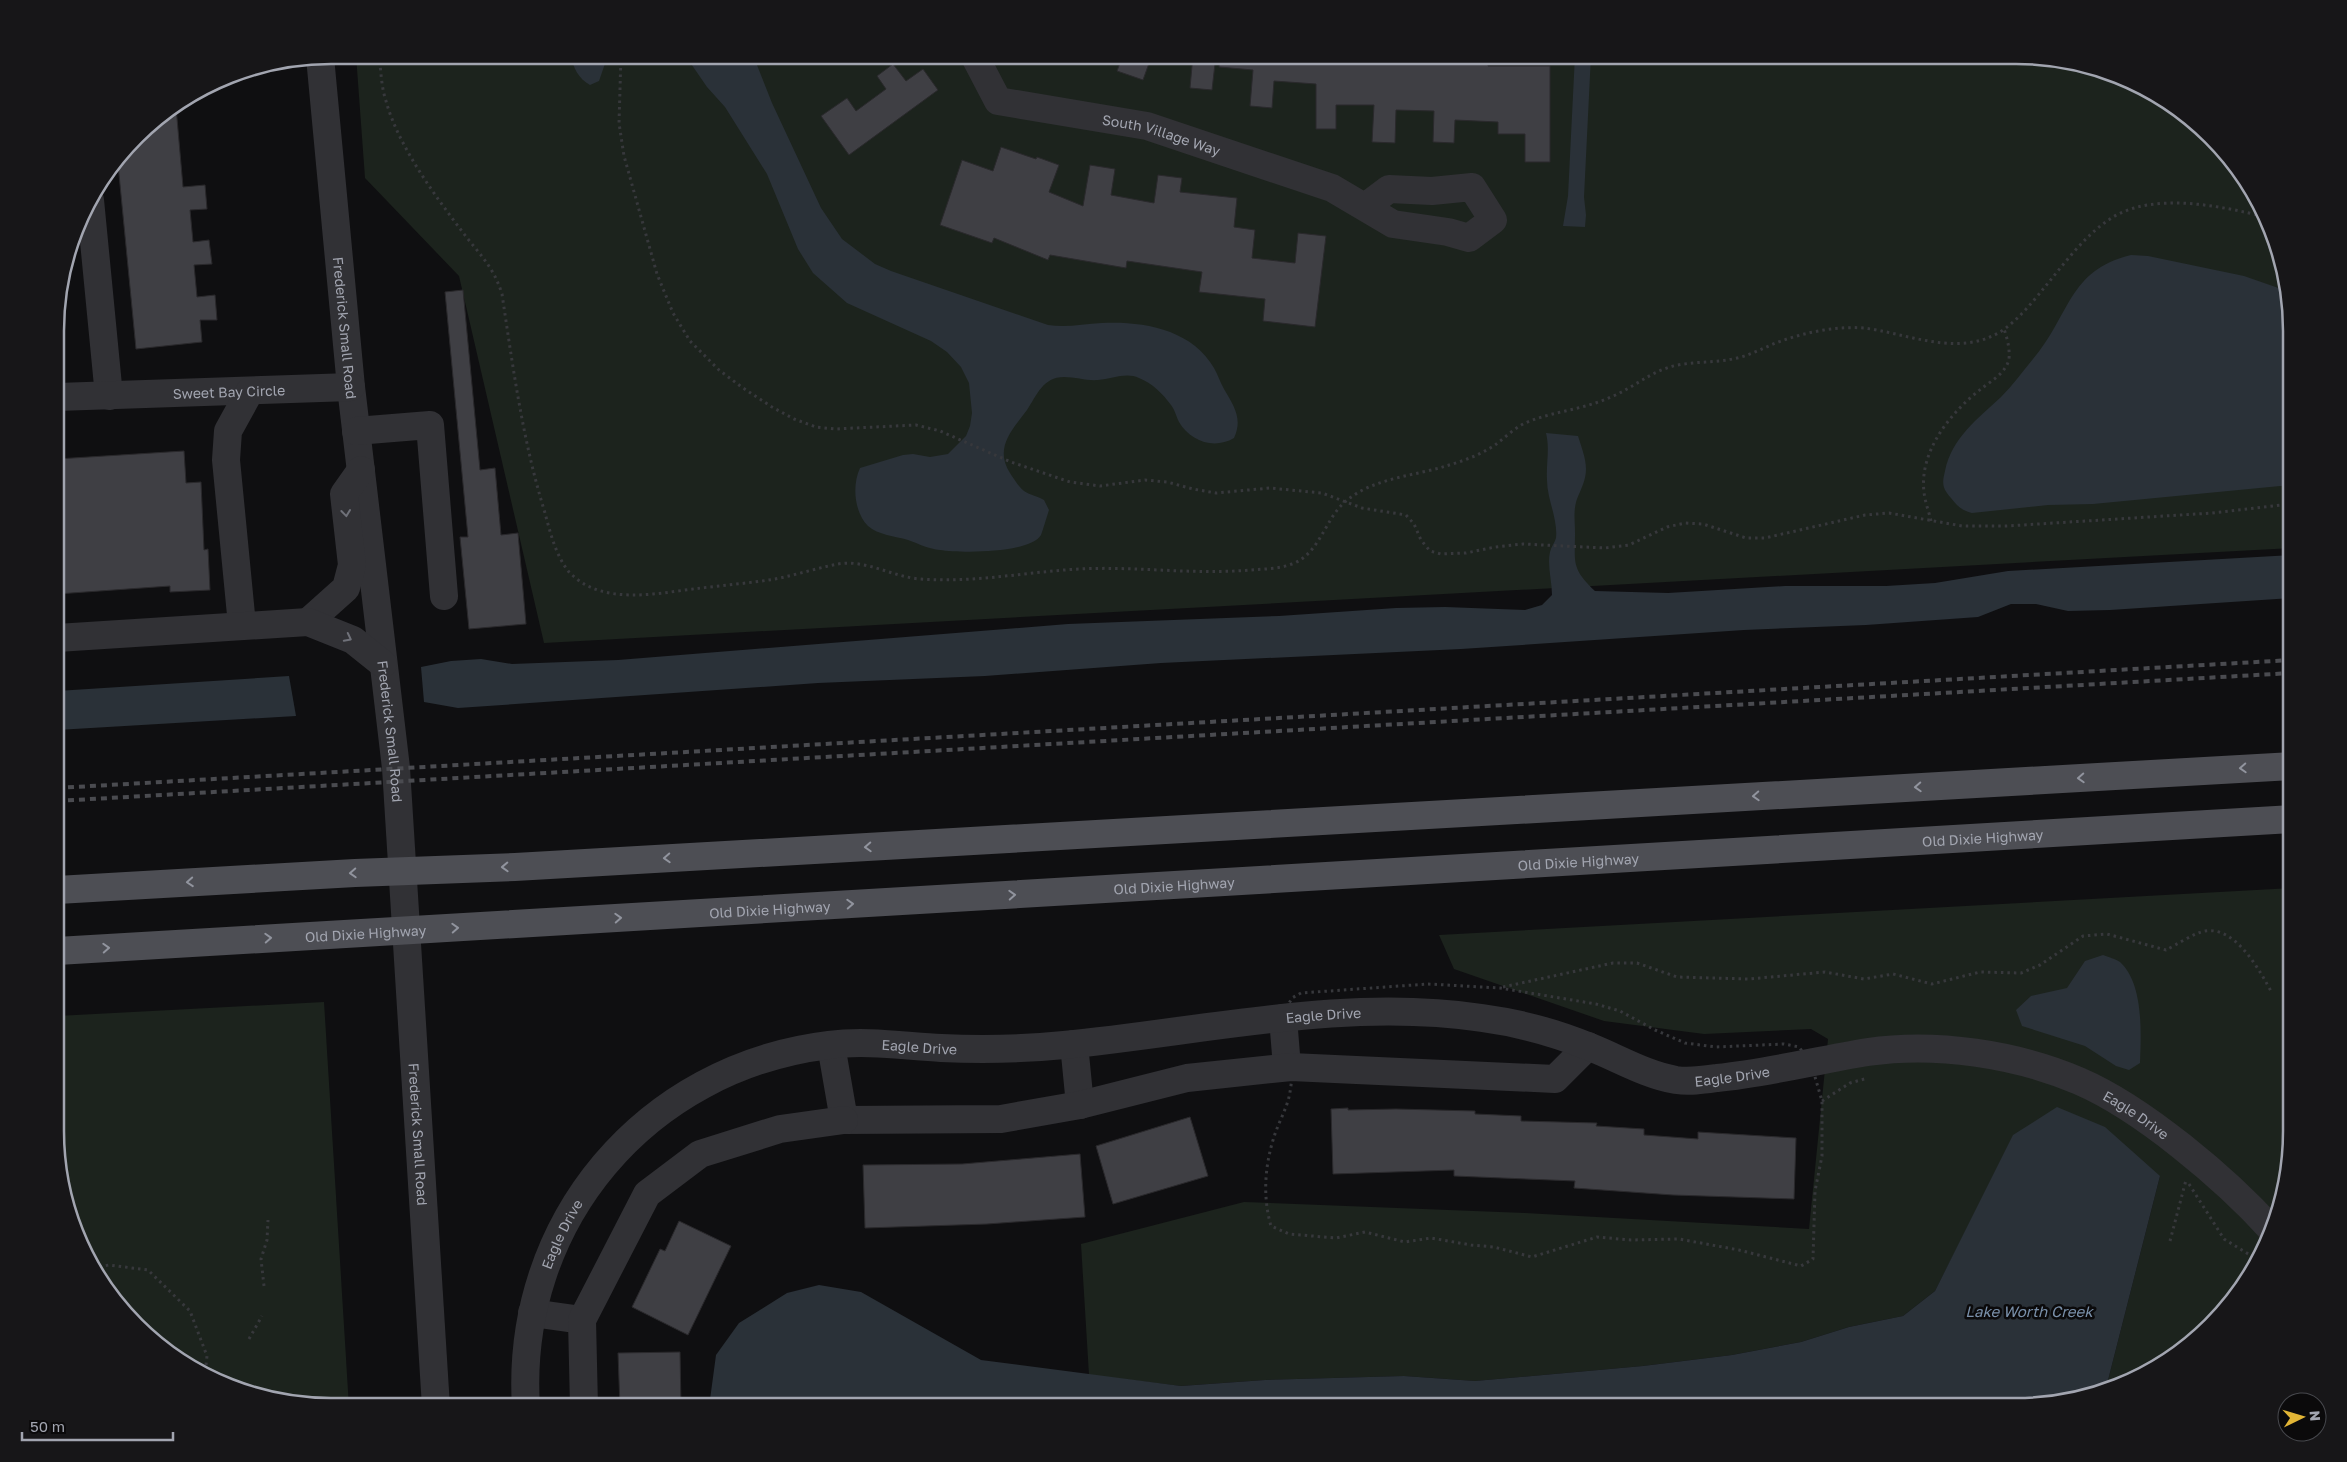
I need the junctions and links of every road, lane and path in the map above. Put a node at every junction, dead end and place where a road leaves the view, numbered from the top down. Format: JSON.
{"nodes":[{"id":1,"x":321,"y":64,"type":"edge"},
{"id":2,"x":380,"y":64,"type":"edge"},
{"id":3,"x":621,"y":64,"type":"edge"},
{"id":4,"x":979,"y":64,"type":"edge"},
{"id":5,"x":1365,"y":207,"type":"dead end"},
{"id":6,"x":91,"y":213,"type":"edge"},
{"id":7,"x":2257,"y":215,"type":"edge"},
{"id":8,"x":2004,"y":328,"type":"junction"},
{"id":9,"x":351,"y":387,"type":"junction"},
{"id":10,"x":250,"y":391,"type":"junction"},
{"id":11,"x":109,"y":396,"type":"junction"},
{"id":12,"x":64,"y":397,"type":"edge"},
{"id":13,"x":356,"y":431,"type":"junction"},
{"id":14,"x":361,"y":470,"type":"junction"},
{"id":15,"x":1345,"y":501,"type":"junction"},
{"id":16,"x":2283,"y":505,"type":"edge"},
{"id":17,"x":1931,"y":521,"type":"junction"},
{"id":18,"x":444,"y":596,"type":"dead end"},
{"id":19,"x":308,"y":622,"type":"junction"},
{"id":20,"x":242,"y":625,"type":"junction"},
{"id":21,"x":64,"y":638,"type":"edge"},
{"id":22,"x":383,"y":664,"type":"junction"},
{"id":23,"x":2283,"y":766,"type":"edge"},
{"id":24,"x":2283,"y":820,"type":"edge"},
{"id":25,"x":402,"y":871,"type":"junction"},
{"id":26,"x":64,"y":890,"type":"edge"},
{"id":27,"x":407,"y":930,"type":"junction"},
{"id":28,"x":64,"y":951,"type":"edge"},
{"id":29,"x":1500,"y":988,"type":"junction"},
{"id":30,"x":2272,"y":993,"type":"dead end"},
{"id":31,"x":1286,"y":1018,"type":"junction"},
{"id":32,"x":831,"y":1044,"type":"junction"},
{"id":33,"x":1074,"y":1044,"type":"junction"},
{"id":34,"x":1588,"y":1046,"type":"junction"},
{"id":35,"x":1811,"y":1063,"type":"junction"},
{"id":36,"x":1289,"y":1067,"type":"junction"},
{"id":37,"x":1869,"y":1078,"type":"dead end"},
{"id":38,"x":1822,"y":1101,"type":"junction"},
{"id":39,"x":1080,"y":1105,"type":"junction"},
{"id":40,"x":844,"y":1120,"type":"junction"},
{"id":41,"x":2180,"y":1173,"type":"dead end"},
{"id":42,"x":2186,"y":1180,"type":"junction"},
{"id":43,"x":268,"y":1220,"type":"dead end"},
{"id":44,"x":2266,"y":1224,"type":"edge"},
{"id":45,"x":2170,"y":1242,"type":"dead end"},
{"id":46,"x":2252,"y":1256,"type":"edge"},
{"id":47,"x":101,"y":1267,"type":"edge"},
{"id":48,"x":264,"y":1286,"type":"dead end"},
{"id":49,"x":532,"y":1314,"type":"junction"},
{"id":50,"x":262,"y":1316,"type":"dead end"},
{"id":51,"x":582,"y":1320,"type":"junction"},
{"id":52,"x":250,"y":1339,"type":"dead end"},
{"id":53,"x":206,"y":1367,"type":"edge"},
{"id":54,"x":435,"y":1398,"type":"edge"},
{"id":55,"x":525,"y":1398,"type":"edge"},
{"id":56,"x":584,"y":1398,"type":"edge"}],
"edges":[{"from":1,"to":9,"type":"street","name":"Frederick Small Road"},
{"from":2,"to":15,"type":"path"},
{"from":3,"to":15,"type":"path"},
{"from":4,"to":5,"type":"street","name":"South Village Way"},
{"from":6,"to":11,"type":"street"},
{"from":7,"to":8,"type":"path"},
{"from":8,"to":15,"type":"path"},
{"from":8,"to":17,"type":"path"},
{"from":9,"to":10,"type":"street","name":"Sweet Bay Circle"},
{"from":9,"to":13,"type":"street","name":"Frederick Small Road"},
{"from":10,"to":11,"type":"street","name":"Sweet Bay Circle"},
{"from":10,"to":20,"type":"street"},
{"from":11,"to":12,"type":"street","name":"Sweet Bay Circle"},
{"from":13,"to":14,"type":"street","name":"Frederick Small Road"},
{"from":13,"to":18,"type":"street"},
{"from":14,"to":19,"type":"street","one_way":true},
{"from":14,"to":22,"type":"street","name":"Frederick Small Road"},
{"from":15,"to":17,"type":"path"},
{"from":16,"to":17,"type":"path"},
{"from":19,"to":20,"type":"street"},
{"from":19,"to":22,"type":"street","one_way":true},
{"from":20,"to":21,"type":"street"},
{"from":22,"to":25,"type":"street","name":"Frederick Small Road"},
{"from":23,"to":25,"type":"main road","one_way":true},
{"from":27,"to":24,"type":"main road","name":"Old Dixie Highway","one_way":true},
{"from":25,"to":26,"type":"main road","one_way":true},
{"from":25,"to":27,"type":"street","name":"Frederick Small Road"},
{"from":28,"to":27,"type":"main road","name":"Old Dixie Highway","one_way":true},
{"from":27,"to":54,"type":"street","name":"Frederick Small Road"},
{"from":29,"to":30,"type":"path"},
{"from":29,"to":31,"type":"path"},
{"from":29,"to":35,"type":"path"},
{"from":31,"to":33,"type":"street","name":"Eagle Drive"},
{"from":31,"to":34,"type":"street","name":"Eagle Drive"},
{"from":31,"to":36,"type":"street"},
{"from":31,"to":36,"type":"path"},
{"from":32,"to":33,"type":"street","name":"Eagle Drive"},
{"from":32,"to":40,"type":"street"},
{"from":32,"to":49,"type":"street","name":"Eagle Drive"},
{"from":33,"to":39,"type":"street"},
{"from":34,"to":35,"type":"street","name":"Eagle Drive"},
{"from":34,"to":36,"type":"street"},
{"from":35,"to":38,"type":"path"},
{"from":35,"to":44,"type":"street","name":"Eagle Drive"},
{"from":36,"to":38,"type":"path"},
{"from":36,"to":39,"type":"street"},
{"from":37,"to":38,"type":"path"},
{"from":39,"to":40,"type":"street"},
{"from":40,"to":51,"type":"street"},
{"from":41,"to":42,"type":"path"},
{"from":42,"to":45,"type":"path"},
{"from":42,"to":46,"type":"path"},
{"from":43,"to":48,"type":"path"},
{"from":47,"to":53,"type":"path"},
{"from":49,"to":51,"type":"street"},
{"from":49,"to":55,"type":"street","name":"Eagle Drive"},
{"from":50,"to":52,"type":"path"},
{"from":51,"to":56,"type":"street"}]}
